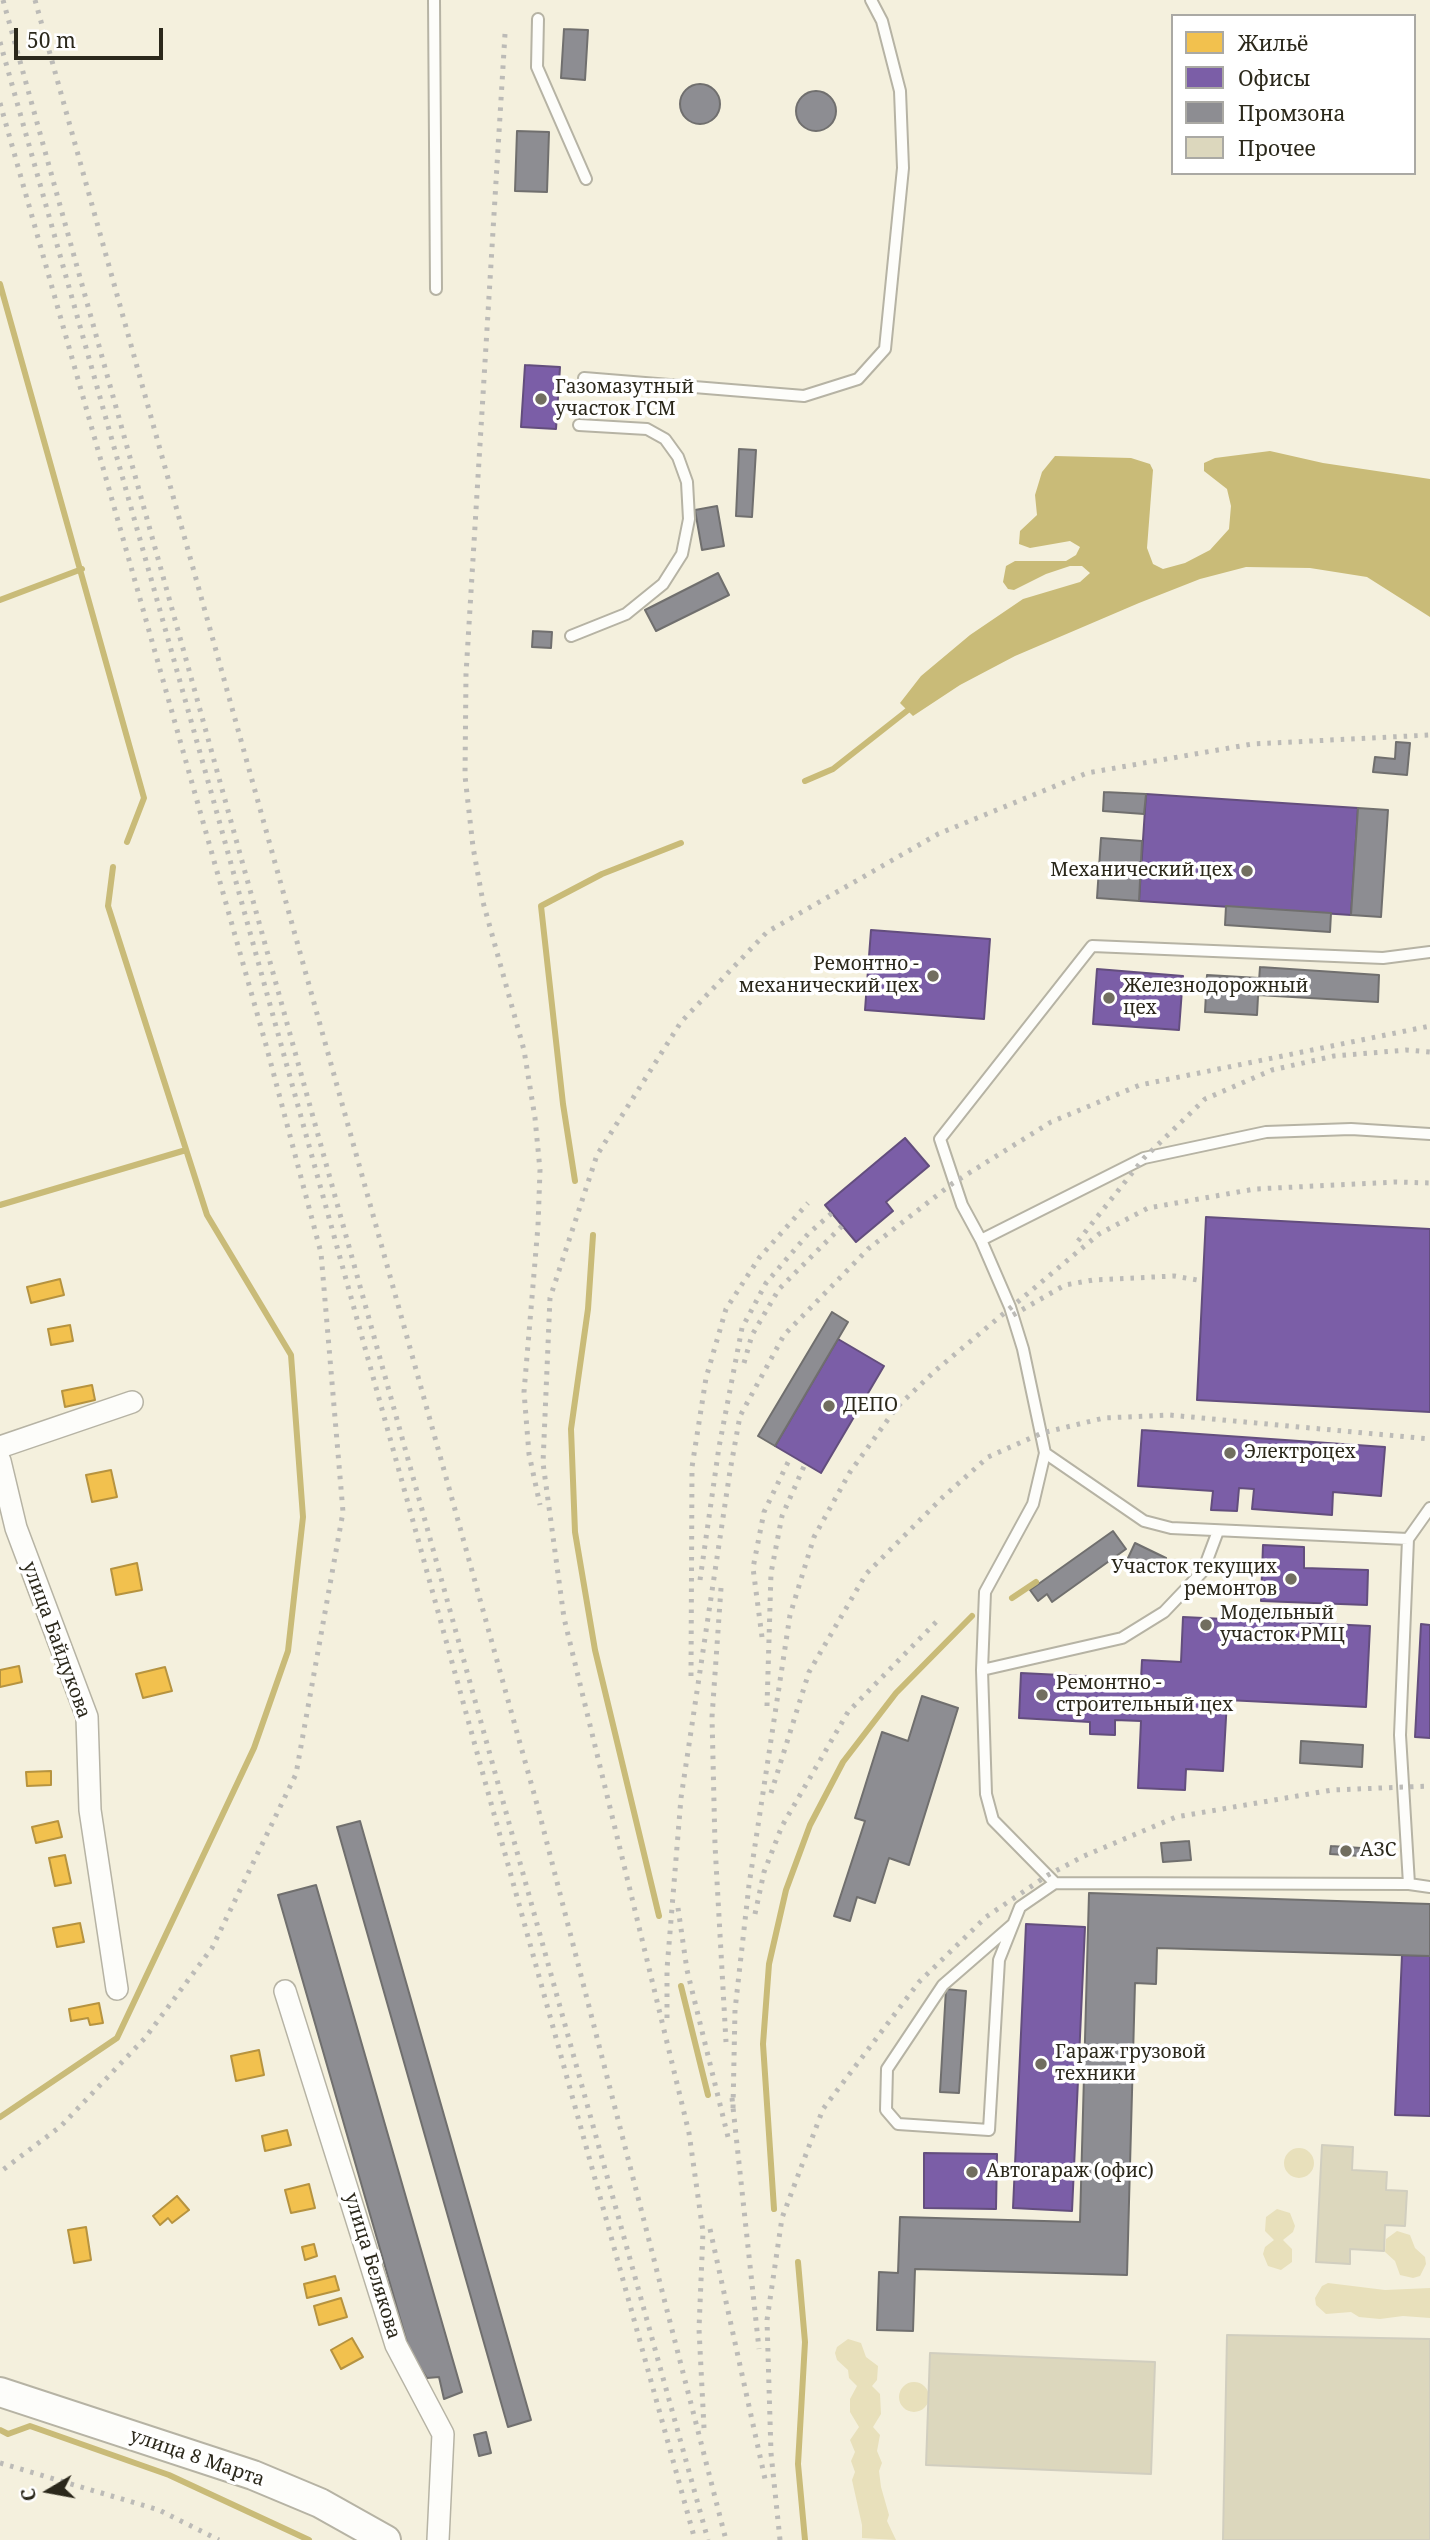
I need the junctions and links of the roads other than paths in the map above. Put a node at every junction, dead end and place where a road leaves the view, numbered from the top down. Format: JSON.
{"nodes":[{"id":1,"x":434,"y":0,"type":"edge"},
{"id":2,"x":871,"y":0,"type":"edge"},
{"id":3,"x":538,"y":19,"type":"dead end"},
{"id":4,"x":586,"y":179,"type":"dead end"},
{"id":5,"x":436,"y":289,"type":"dead end"},
{"id":6,"x":584,"y":378,"type":"dead end"},
{"id":7,"x":579,"y":425,"type":"dead end"},
{"id":8,"x":571,"y":636,"type":"dead end"},
{"id":9,"x":1430,"y":952,"type":"edge"},
{"id":10,"x":1430,"y":1134,"type":"edge"},
{"id":11,"x":981,"y":1240,"type":"junction"},
{"id":12,"x":132,"y":1402,"type":"dead end"},
{"id":13,"x":0,"y":1447,"type":"edge"},
{"id":14,"x":1045,"y":1453,"type":"junction"},
{"id":15,"x":0,"y":1461,"type":"edge"},
{"id":16,"x":1430,"y":1508,"type":"edge"},
{"id":17,"x":1219,"y":1531,"type":"junction"},
{"id":18,"x":1408,"y":1539,"type":"junction"},
{"id":19,"x":982,"y":1670,"type":"junction"},
{"id":20,"x":1055,"y":1883,"type":"junction"},
{"id":21,"x":1409,"y":1884,"type":"junction"},
{"id":22,"x":1430,"y":1887,"type":"edge"},
{"id":23,"x":1012,"y":1925,"type":"junction"},
{"id":24,"x":117,"y":1989,"type":"dead end"},
{"id":25,"x":285,"y":1991,"type":"dead end"},
{"id":26,"x":0,"y":2392,"type":"edge"},
{"id":27,"x":386,"y":2540,"type":"edge"},
{"id":28,"x":438,"y":2540,"type":"edge"}],
"edges":[{"from":1,"to":5,"type":"lane"},
{"from":2,"to":6,"type":"lane"},
{"from":3,"to":4,"type":"lane"},
{"from":7,"to":8,"type":"lane"},
{"from":9,"to":11,"type":"lane"},
{"from":10,"to":11,"type":"lane"},
{"from":11,"to":14,"type":"lane"},
{"from":12,"to":13,"type":"street"},
{"from":14,"to":17,"type":"lane"},
{"from":14,"to":19,"type":"lane"},
{"from":15,"to":24,"type":"street","name":"улица Байдукова"},
{"from":16,"to":18,"type":"lane"},
{"from":17,"to":18,"type":"lane"},
{"from":17,"to":19,"type":"lane"},
{"from":18,"to":21,"type":"lane"},
{"from":19,"to":20,"type":"lane"},
{"from":20,"to":21,"type":"lane"},
{"from":20,"to":23,"type":"lane"},
{"from":21,"to":22,"type":"lane"},
{"from":23,"to":23,"type":"lane"},
{"from":25,"to":28,"type":"street","name":"улица Белякова"},
{"from":26,"to":27,"type":"main road","name":"улица 8 Марта"}]}
